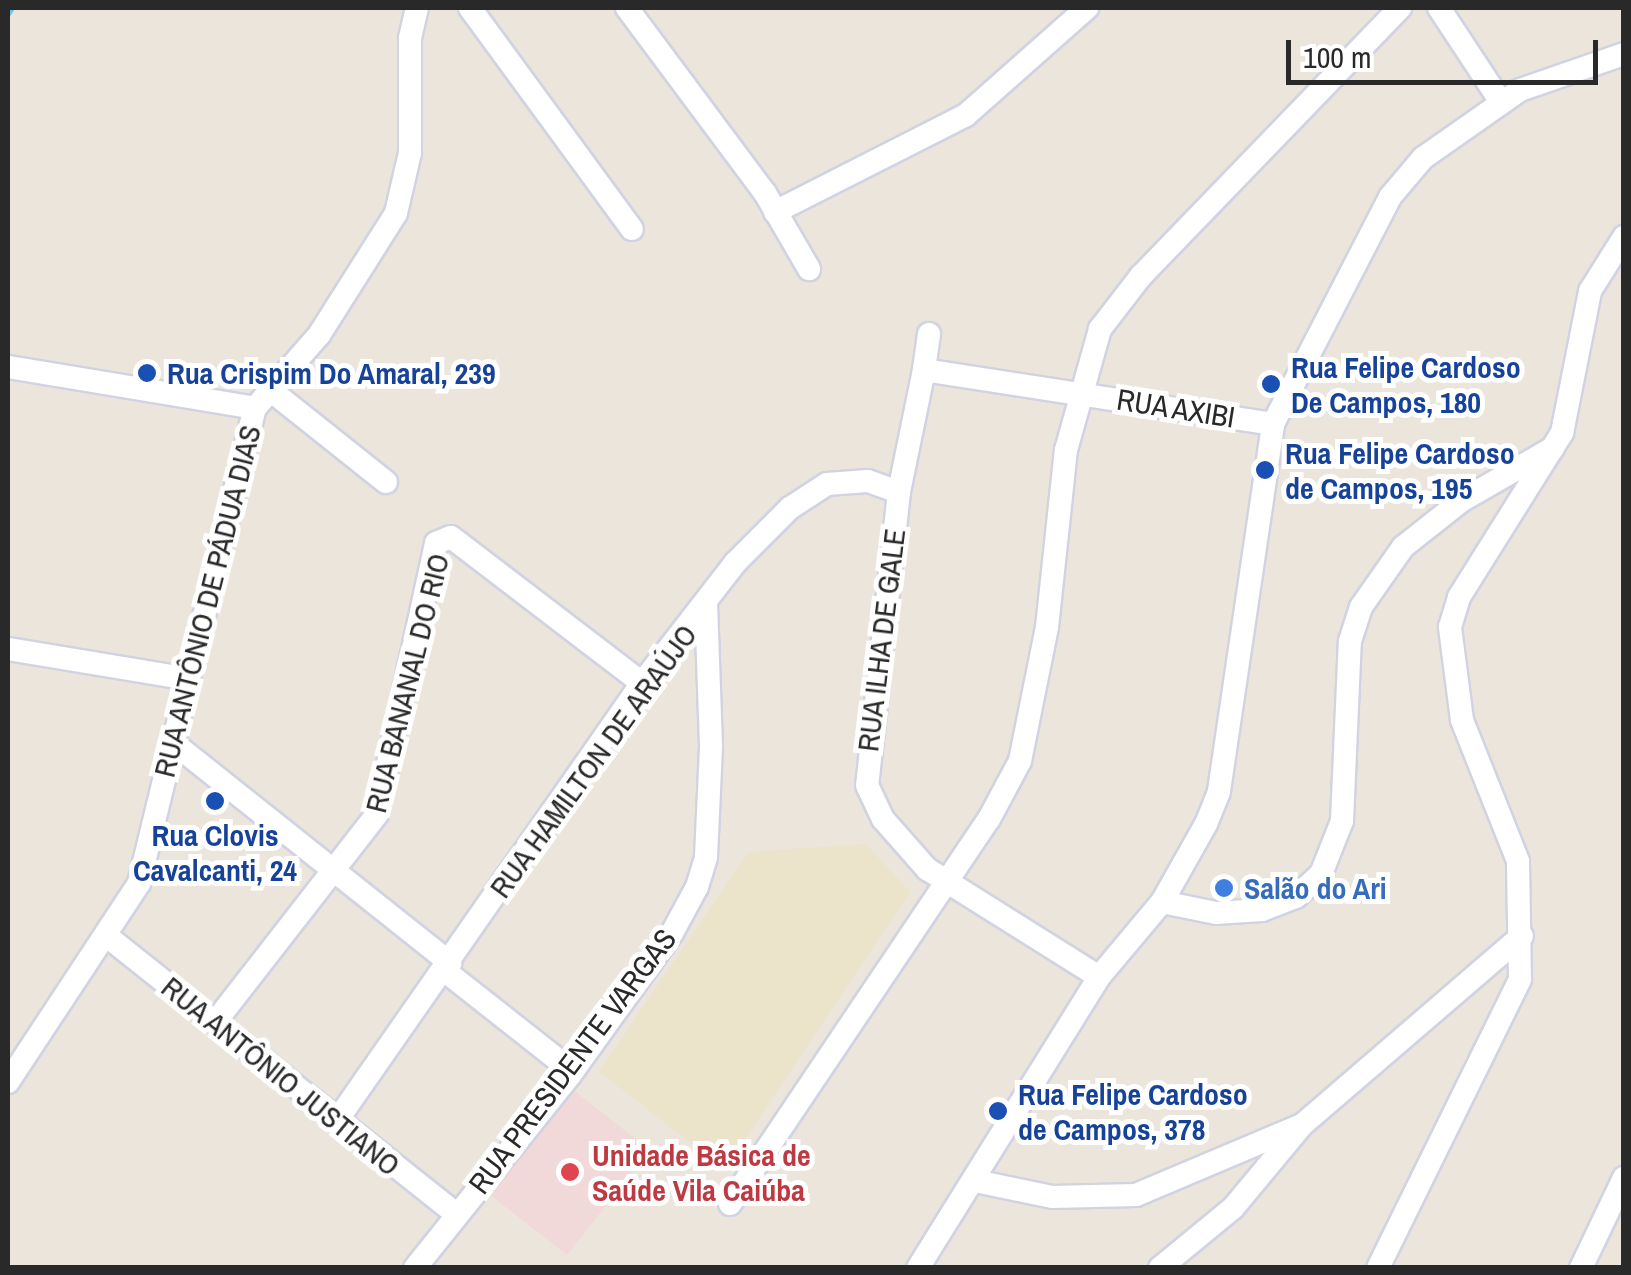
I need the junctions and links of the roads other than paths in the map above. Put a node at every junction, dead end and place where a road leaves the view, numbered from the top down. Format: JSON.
{"nodes":[{"id":1,"x":417,"y":8,"type":"edge"},
{"id":2,"x":470,"y":8,"type":"edge"},
{"id":3,"x":627,"y":8,"type":"edge"},
{"id":4,"x":1088,"y":8,"type":"edge"},
{"id":5,"x":1400,"y":8,"type":"edge"},
{"id":6,"x":1439,"y":8,"type":"edge"},
{"id":7,"x":1624,"y":54,"type":"edge"},
{"id":8,"x":1500,"y":102,"type":"junction"},
{"id":9,"x":775,"y":212,"type":"junction"},
{"id":10,"x":632,"y":229,"type":"dead end"},
{"id":11,"x":1624,"y":236,"type":"edge"},
{"id":12,"x":809,"y":269,"type":"dead end"},
{"id":13,"x":929,"y":334,"type":"dead end"},
{"id":14,"x":8,"y":367,"type":"edge"},
{"id":15,"x":924,"y":370,"type":"junction"},
{"id":16,"x":1078,"y":391,"type":"junction"},
{"id":17,"x":274,"y":392,"type":"junction"},
{"id":18,"x":255,"y":408,"type":"junction"},
{"id":19,"x":1273,"y":424,"type":"junction"},
{"id":20,"x":1553,"y":448,"type":"junction"},
{"id":21,"x":386,"y":482,"type":"dead end"},
{"id":22,"x":899,"y":492,"type":"junction"},
{"id":23,"x":706,"y":604,"type":"junction"},
{"id":24,"x":8,"y":649,"type":"edge"},
{"id":25,"x":184,"y":678,"type":"junction"},
{"id":26,"x":642,"y":683,"type":"junction"},
{"id":27,"x":171,"y":741,"type":"junction"},
{"id":28,"x":338,"y":871,"type":"junction"},
{"id":29,"x":946,"y":884,"type":"junction"},
{"id":30,"x":1162,"y":902,"type":"junction"},
{"id":31,"x":1522,"y":936,"type":"junction"},
{"id":32,"x":108,"y":937,"type":"junction"},
{"id":33,"x":448,"y":967,"type":"junction"},
{"id":34,"x":1099,"y":977,"type":"junction"},
{"id":35,"x":216,"y":1021,"type":"junction"},
{"id":36,"x":572,"y":1071,"type":"junction"},
{"id":37,"x":8,"y":1082,"type":"edge"},
{"id":38,"x":338,"y":1119,"type":"junction"},
{"id":39,"x":1302,"y":1125,"type":"junction"},
{"id":40,"x":1624,"y":1178,"type":"edge"},
{"id":41,"x":976,"y":1181,"type":"junction"},
{"id":42,"x":730,"y":1204,"type":"dead end"},
{"id":43,"x":455,"y":1213,"type":"junction"},
{"id":44,"x":415,"y":1268,"type":"edge"},
{"id":45,"x":918,"y":1268,"type":"edge"},
{"id":46,"x":1160,"y":1268,"type":"edge"},
{"id":47,"x":1378,"y":1268,"type":"edge"},
{"id":48,"x":1581,"y":1268,"type":"edge"}],
"edges":[{"from":1,"to":17,"type":"street","name":"RUA ANTÔNIO DE PÁDUA DIAS"},
{"from":2,"to":10,"type":"street"},
{"from":3,"to":9,"type":"street"},
{"from":4,"to":9,"type":"street"},
{"from":5,"to":16,"type":"street"},
{"from":6,"to":8,"type":"street"},
{"from":7,"to":8,"type":"street"},
{"from":8,"to":19,"type":"street"},
{"from":9,"to":12,"type":"street"},
{"from":11,"to":20,"type":"street"},
{"from":13,"to":15,"type":"street","name":"RUA ILHA DE GALE"},
{"from":14,"to":18,"type":"street"},
{"from":15,"to":16,"type":"street","name":"RUA AXIBI"},
{"from":15,"to":22,"type":"street","name":"RUA ILHA DE GALE"},
{"from":16,"to":19,"type":"street","name":"RUA AXIBI"},
{"from":16,"to":29,"type":"street"},
{"from":17,"to":18,"type":"street","name":"RUA ANTÔNIO DE PÁDUA DIAS"},
{"from":17,"to":21,"type":"street"},
{"from":18,"to":25,"type":"street","name":"RUA ANTÔNIO DE PÁDUA DIAS"},
{"from":19,"to":30,"type":"street"},
{"from":20,"to":30,"type":"street"},
{"from":20,"to":31,"type":"street"},
{"from":22,"to":23,"type":"street","name":"RUA HAMILTON DE ARAÚJO"},
{"from":22,"to":29,"type":"street","name":"RUA ILHA DE GALE"},
{"from":23,"to":26,"type":"street","name":"RUA HAMILTON DE ARAÚJO"},
{"from":23,"to":36,"type":"street","name":"RUA PRESIDENTE VARGAS"},
{"from":24,"to":25,"type":"street"},
{"from":25,"to":27,"type":"street","name":"RUA ANTÔNIO DE PÁDUA DIAS"},
{"from":26,"to":28,"type":"street","name":"RUA BANANAL DO RIO"},
{"from":26,"to":33,"type":"street","name":"RUA HAMILTON DE ARAÚJO"},
{"from":27,"to":28,"type":"street"},
{"from":27,"to":32,"type":"street","name":"RUA ANTÔNIO DE PÁDUA DIAS"},
{"from":28,"to":33,"type":"street"},
{"from":28,"to":35,"type":"street","name":"RUA BANANAL DO RIO"},
{"from":29,"to":34,"type":"street","name":"RUA ILHA DE GALE"},
{"from":29,"to":42,"type":"street"},
{"from":30,"to":34,"type":"street"},
{"from":31,"to":39,"type":"street"},
{"from":31,"to":47,"type":"street"},
{"from":32,"to":35,"type":"street","name":"RUA ANTÔNIO JUSTIANO"},
{"from":32,"to":37,"type":"street","name":"RUA ANTÔNIO DE PÁDUA DIAS"},
{"from":33,"to":36,"type":"street"},
{"from":33,"to":38,"type":"street","name":"RUA HAMILTON DE ARAÚJO"},
{"from":34,"to":41,"type":"street"},
{"from":35,"to":38,"type":"street","name":"RUA ANTÔNIO JUSTIANO"},
{"from":36,"to":43,"type":"street","name":"RUA PRESIDENTE VARGAS"},
{"from":38,"to":43,"type":"street","name":"RUA ANTÔNIO JUSTIANO"},
{"from":39,"to":41,"type":"street"},
{"from":39,"to":46,"type":"street"},
{"from":40,"to":48,"type":"street"},
{"from":41,"to":45,"type":"street"},
{"from":43,"to":44,"type":"street","name":"RUA PRESIDENTE VARGAS"}]}
